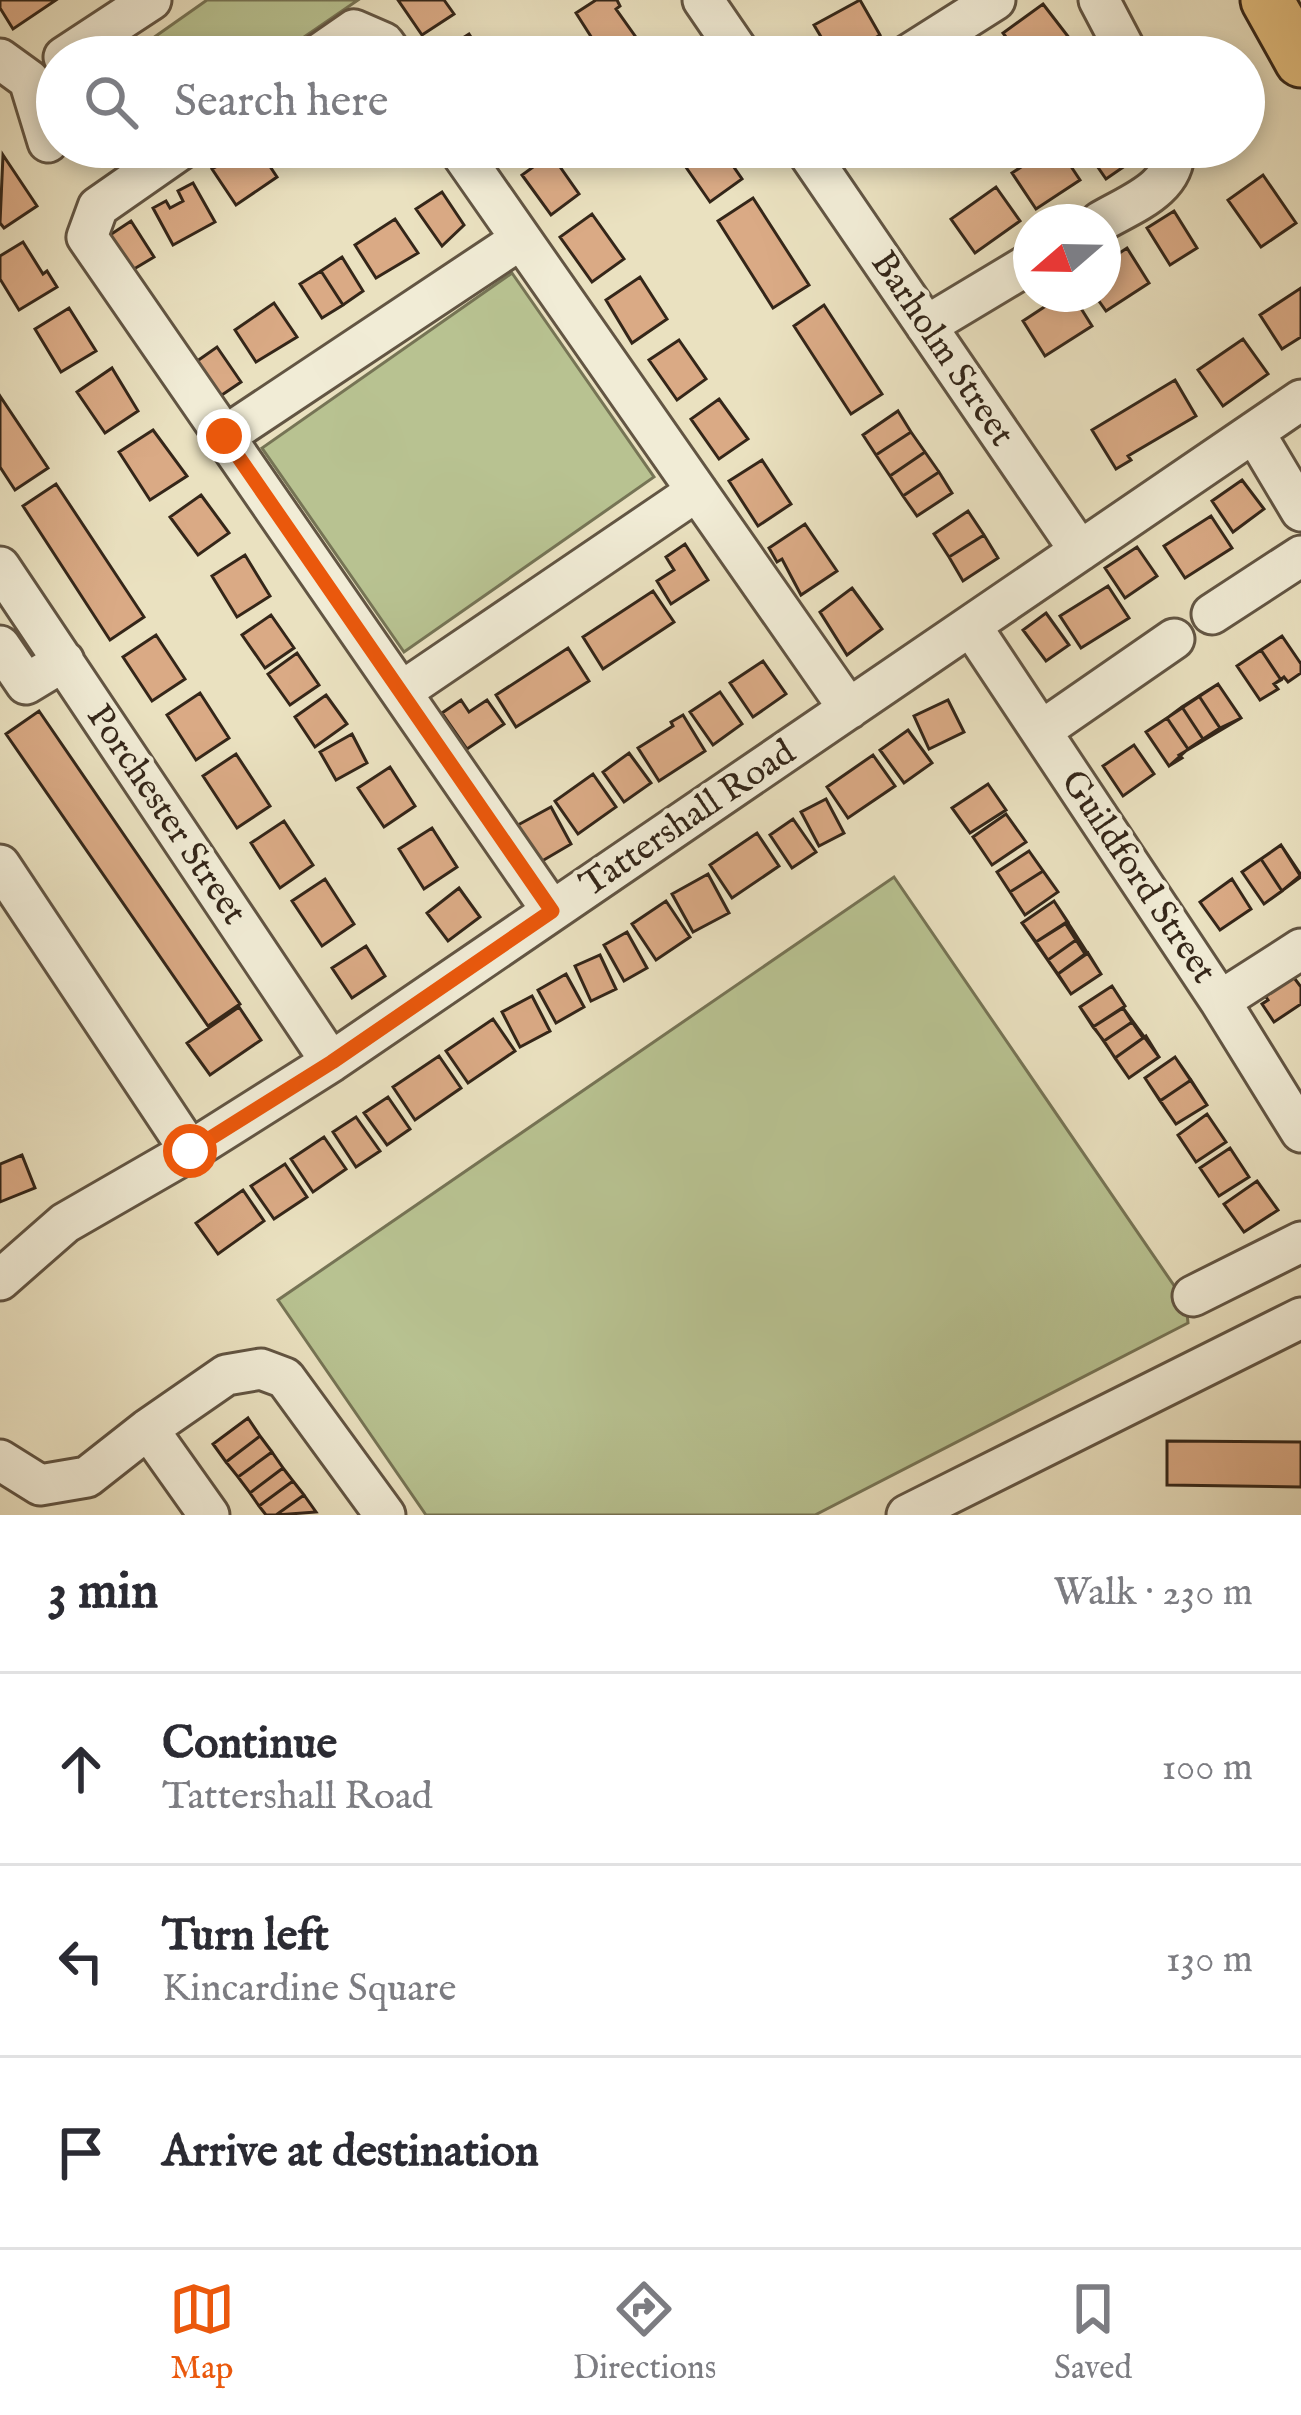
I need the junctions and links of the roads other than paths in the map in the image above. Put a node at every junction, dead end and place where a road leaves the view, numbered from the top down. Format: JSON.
{"nodes":[{"id":1,"x":151,"y":0,"type":"edge"},
{"id":2,"x":704,"y":0,"type":"edge"},
{"id":3,"x":994,"y":0,"type":"edge"},
{"id":4,"x":1099,"y":0,"type":"edge"},
{"id":5,"x":1267,"y":0,"type":"edge"},
{"id":6,"x":87,"y":36,"type":"edge"},
{"id":7,"x":728,"y":36,"type":"edge"},
{"id":8,"x":937,"y":36,"type":"edge"},
{"id":9,"x":1118,"y":36,"type":"edge"},
{"id":10,"x":1301,"y":61,"type":"edge"},
{"id":11,"x":154,"y":168,"type":"edge"},
{"id":12,"x":471,"y":168,"type":"edge"},
{"id":13,"x":818,"y":168,"type":"edge"},
{"id":14,"x":1172,"y":168,"type":"edge"},
{"id":15,"x":1121,"y":209,"type":"edge"},
{"id":16,"x":520,"y":239,"type":"junction"},
{"id":17,"x":1013,"y":274,"type":"edge"},
{"id":18,"x":926,"y":326,"type":"junction"},
{"id":19,"x":1301,"y":400,"type":"edge"},
{"id":20,"x":1254,"y":432,"type":"junction"},
{"id":21,"x":224,"y":436,"type":"junction"},
{"id":22,"x":697,"y":491,"type":"junction"},
{"id":23,"x":1301,"y":511,"type":"edge"},
{"id":24,"x":1080,"y":551,"type":"junction"},
{"id":25,"x":1301,"y":556,"type":"edge"},
{"id":26,"x":0,"y":567,"type":"edge"},
{"id":27,"x":1212,"y":614,"type":"dead end"},
{"id":28,"x":971,"y":626,"type":"junction"},
{"id":29,"x":1174,"y":639,"type":"dead end"},
{"id":30,"x":0,"y":646,"type":"edge"},
{"id":31,"x":64,"y":661,"type":"junction"},
{"id":32,"x":401,"y":692,"type":"junction"},
{"id":33,"x":849,"y":709,"type":"junction"},
{"id":34,"x":1041,"y":730,"type":"junction"},
{"id":35,"x":0,"y":865,"type":"edge"},
{"id":36,"x":552,"y":911,"type":"junction"},
{"id":37,"x":1301,"y":949,"type":"edge"},
{"id":38,"x":1220,"y":1001,"type":"junction"},
{"id":39,"x":332,"y":1062,"type":"junction"},
{"id":40,"x":1301,"y":1132,"type":"edge"},
{"id":41,"x":190,"y":1151,"type":"junction"},
{"id":42,"x":65,"y":1223,"type":"junction"},
{"id":43,"x":0,"y":1241,"type":"edge"},
{"id":44,"x":1301,"y":1242,"type":"edge"},
{"id":45,"x":0,"y":1280,"type":"edge"},
{"id":46,"x":1193,"y":1296,"type":"dead end"},
{"id":47,"x":1301,"y":1318,"type":"edge"},
{"id":48,"x":148,"y":1429,"type":"junction"},
{"id":49,"x":0,"y":1460,"type":"edge"},
{"id":50,"x":209,"y":1515,"type":"edge"},
{"id":51,"x":385,"y":1515,"type":"edge"},
{"id":52,"x":907,"y":1515,"type":"edge"}],
"edges":[{"from":1,"to":6,"type":"street"},
{"from":2,"to":7,"type":"street"},
{"from":3,"to":8,"type":"street"},
{"from":4,"to":9,"type":"street"},
{"from":5,"to":10,"type":"main road"},
{"from":11,"to":21,"type":"street"},
{"from":12,"to":16,"type":"street"},
{"from":13,"to":18,"type":"street","name":"Barholm Street"},
{"from":14,"to":15,"type":"street"},
{"from":16,"to":21,"type":"street"},
{"from":16,"to":22,"type":"street"},
{"from":17,"to":18,"type":"street"},
{"from":18,"to":24,"type":"street","name":"Barholm Street"},
{"from":19,"to":20,"type":"street","name":"Tattershall Road"},
{"from":20,"to":23,"type":"street"},
{"from":20,"to":24,"type":"street","name":"Tattershall Road"},
{"from":21,"to":32,"type":"street"},
{"from":22,"to":32,"type":"street"},
{"from":22,"to":33,"type":"street"},
{"from":24,"to":28,"type":"street","name":"Tattershall Road"},
{"from":25,"to":27,"type":"street"},
{"from":26,"to":31,"type":"street","name":"Porchester Street"},
{"from":28,"to":33,"type":"street","name":"Tattershall Road"},
{"from":28,"to":34,"type":"street","name":"Guildford Street"},
{"from":29,"to":34,"type":"street"},
{"from":30,"to":31,"type":"street"},
{"from":31,"to":39,"type":"street","name":"Porchester Street"},
{"from":32,"to":36,"type":"street"},
{"from":33,"to":36,"type":"street","name":"Tattershall Road"},
{"from":34,"to":38,"type":"street","name":"Guildford Street"},
{"from":35,"to":41,"type":"street"},
{"from":36,"to":39,"type":"street","name":"Tattershall Road"},
{"from":37,"to":38,"type":"street"},
{"from":38,"to":40,"type":"street","name":"Guildford Street"},
{"from":39,"to":41,"type":"street","name":"Tattershall Road"},
{"from":41,"to":42,"type":"street","name":"Tattershall Road"},
{"from":42,"to":43,"type":"street"},
{"from":42,"to":45,"type":"street"},
{"from":44,"to":46,"type":"street"},
{"from":47,"to":52,"type":"street"},
{"from":48,"to":49,"type":"street"},
{"from":48,"to":50,"type":"street"},
{"from":48,"to":51,"type":"street"}]}
